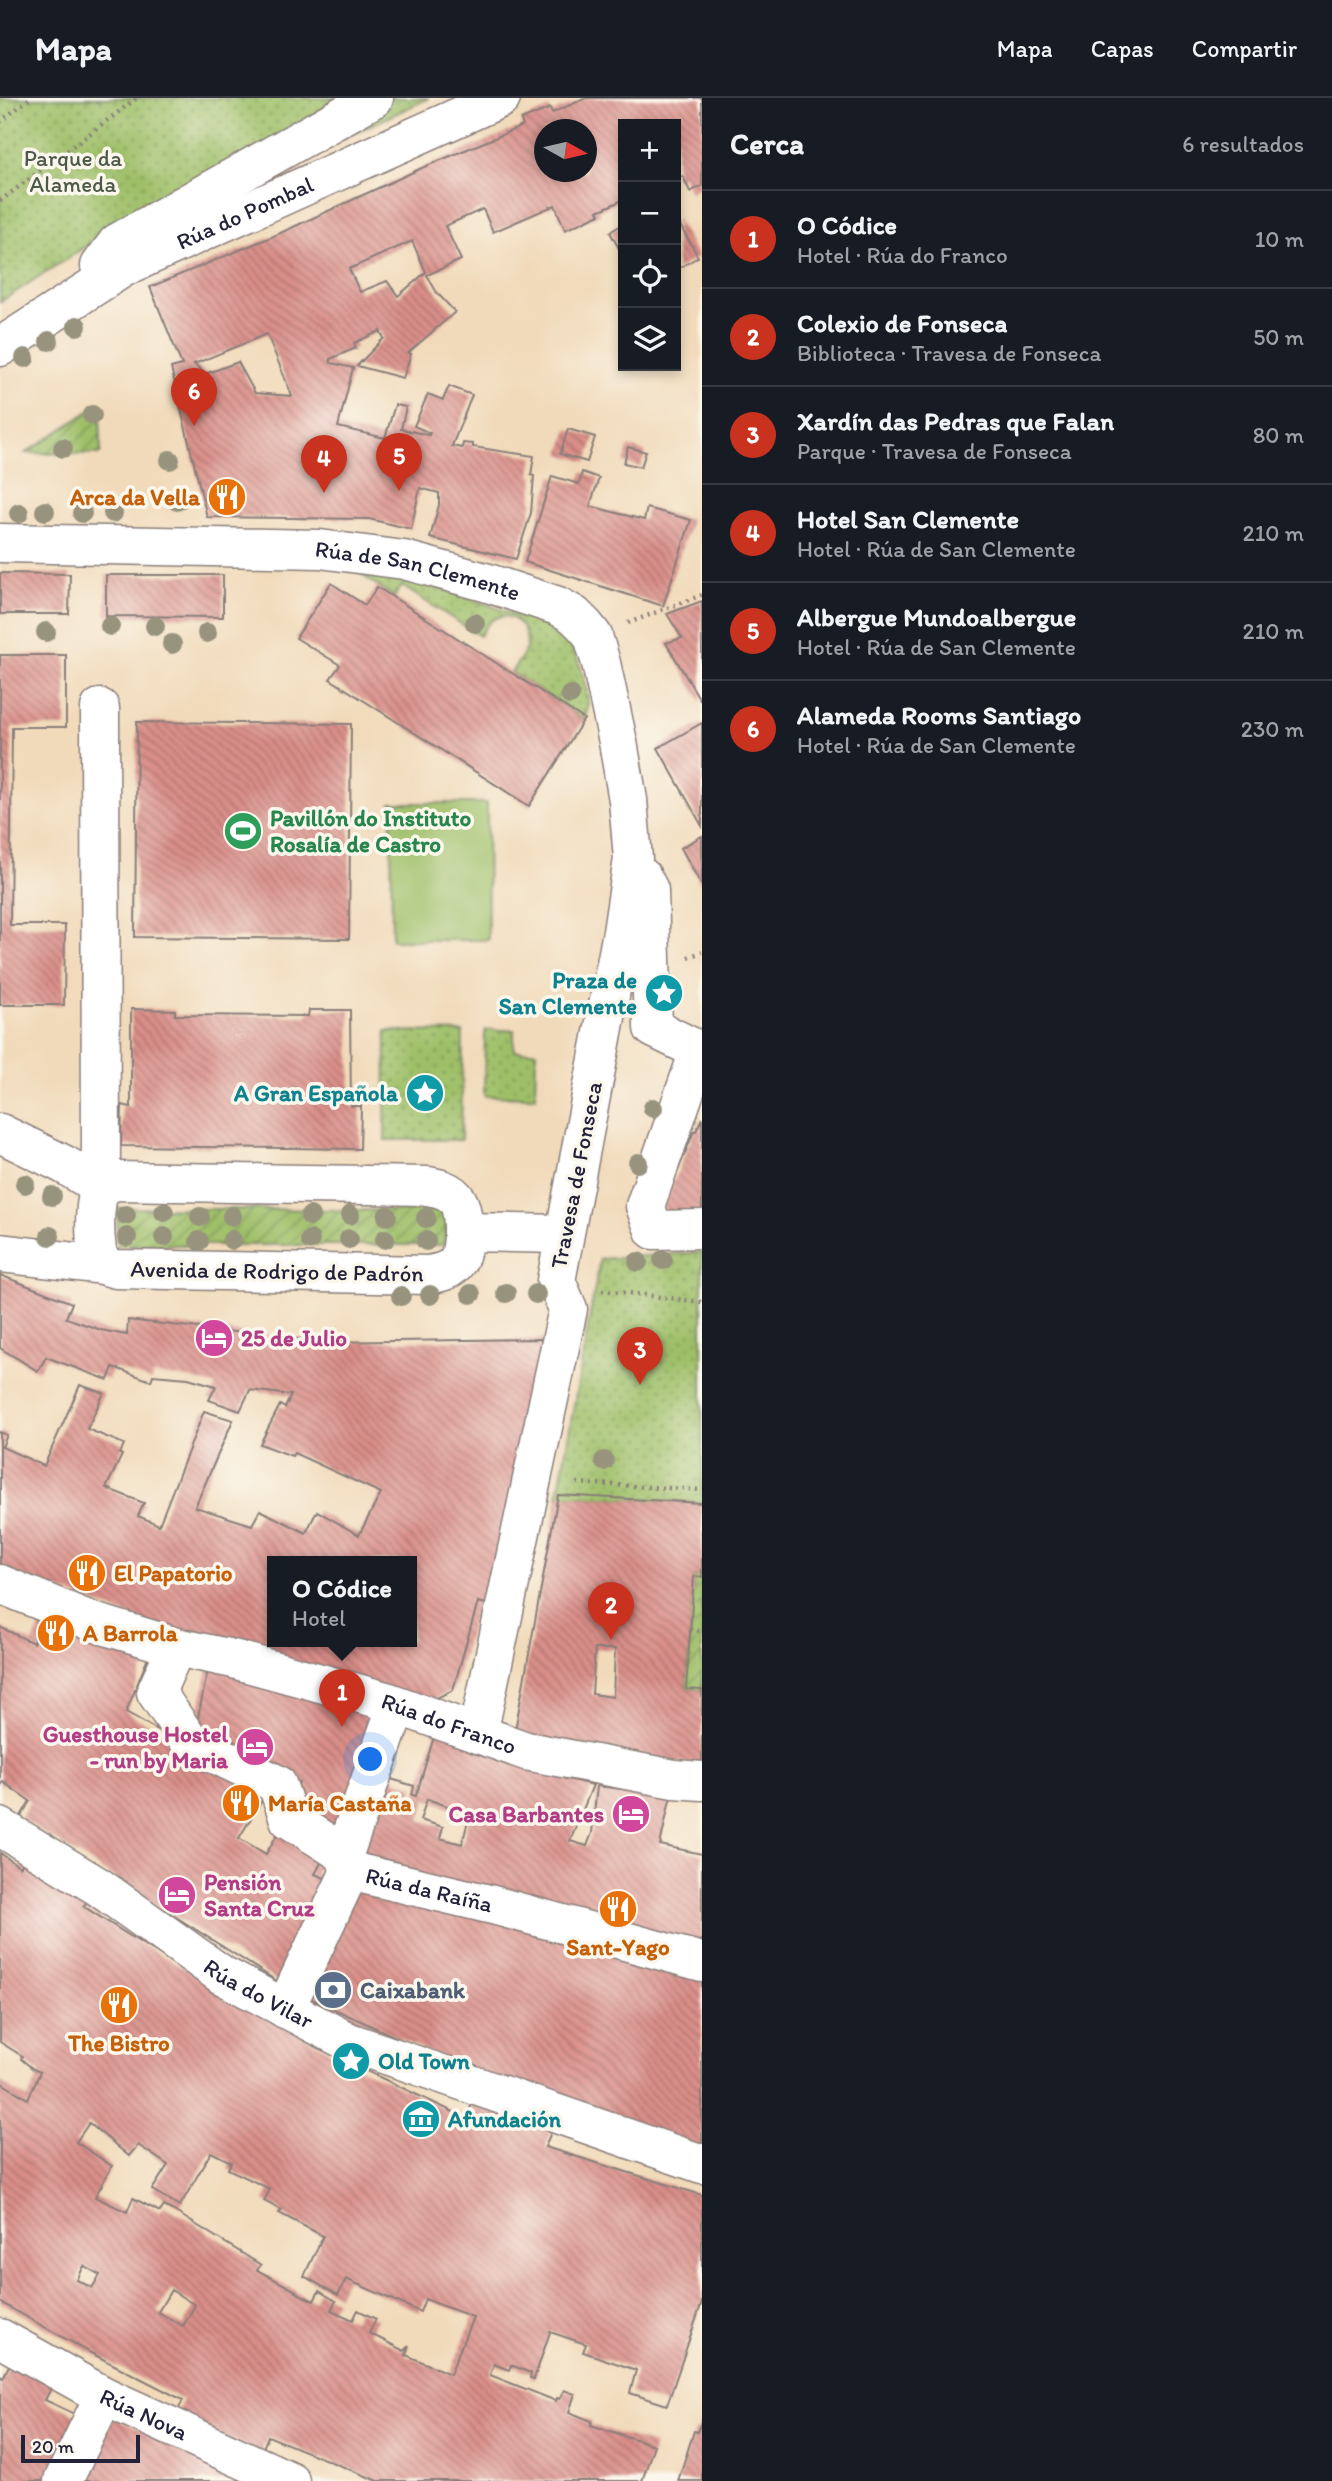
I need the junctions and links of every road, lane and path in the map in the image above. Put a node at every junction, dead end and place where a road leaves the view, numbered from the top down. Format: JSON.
{"nodes":[{"id":1,"x":30,"y":98,"type":"edge"},
{"id":2,"x":137,"y":98,"type":"edge"},
{"id":3,"x":374,"y":98,"type":"edge"},
{"id":4,"x":501,"y":98,"type":"edge"},
{"id":5,"x":0,"y":122,"type":"edge"},
{"id":6,"x":0,"y":201,"type":"edge"},
{"id":7,"x":80,"y":294,"type":"junction"},
{"id":8,"x":0,"y":347,"type":"edge"},
{"id":9,"x":0,"y":543,"type":"edge"},
{"id":10,"x":702,"y":595,"type":"edge"},
{"id":11,"x":593,"y":636,"type":"junction"},
{"id":12,"x":100,"y":708,"type":"dead end"},
{"id":13,"x":633,"y":859,"type":"junction"},
{"id":14,"x":700,"y":1052,"type":"edge"},
{"id":15,"x":0,"y":1133,"type":"edge"},
{"id":16,"x":101,"y":1187,"type":"junction"},
{"id":17,"x":702,"y":1229,"type":"edge"},
{"id":18,"x":463,"y":1232,"type":"junction"},
{"id":19,"x":564,"y":1234,"type":"junction"},
{"id":20,"x":0,"y":1253,"type":"edge"},
{"id":21,"x":102,"y":1265,"type":"junction"},
{"id":22,"x":596,"y":1289,"type":"dead end"},
{"id":23,"x":702,"y":1302,"type":"edge"},
{"id":24,"x":577,"y":1483,"type":"dead end"},
{"id":25,"x":702,"y":1490,"type":"edge"},
{"id":26,"x":0,"y":1584,"type":"edge"},
{"id":27,"x":690,"y":1630,"type":"dead end"},
{"id":28,"x":702,"y":1631,"type":"edge"},
{"id":29,"x":176,"y":1647,"type":"junction"},
{"id":30,"x":397,"y":1705,"type":"junction"},
{"id":31,"x":478,"y":1734,"type":"junction"},
{"id":32,"x":702,"y":1781,"type":"edge"},
{"id":33,"x":0,"y":1827,"type":"edge"},
{"id":34,"x":347,"y":1863,"type":"junction"},
{"id":35,"x":702,"y":1962,"type":"edge"},
{"id":36,"x":285,"y":2009,"type":"junction"},
{"id":37,"x":702,"y":2164,"type":"edge"},
{"id":38,"x":0,"y":2338,"type":"edge"},
{"id":39,"x":104,"y":2396,"type":"junction"},
{"id":40,"x":63,"y":2481,"type":"edge"},
{"id":41,"x":290,"y":2481,"type":"edge"}],
"edges":[{"from":1,"to":5,"type":"path"},
{"from":2,"to":6,"type":"path"},
{"from":3,"to":7,"type":"street"},
{"from":4,"to":7,"type":"street","name":"Rúa do Pombal"},
{"from":7,"to":8,"type":"street","name":"Rúa do Pombal"},
{"from":9,"to":11,"type":"street","name":"Rúa de San Clemente"},
{"from":10,"to":11,"type":"path"},
{"from":11,"to":13,"type":"street"},
{"from":12,"to":16,"type":"street"},
{"from":13,"to":14,"type":"street"},
{"from":13,"to":19,"type":"street","name":"Travesa de Fonseca"},
{"from":14,"to":17,"type":"street"},
{"from":15,"to":16,"type":"street"},
{"from":16,"to":18,"type":"street","name":"Avenida de Rodrigo de Padrón"},
{"from":16,"to":21,"type":"street","name":"Avenida de Rodrigo de Padrón"},
{"from":18,"to":19,"type":"street"},
{"from":18,"to":21,"type":"street","name":"Avenida de Rodrigo de Padrón"},
{"from":19,"to":31,"type":"street","name":"Travesa de Fonseca"},
{"from":20,"to":21,"type":"street"},
{"from":22,"to":23,"type":"path"},
{"from":24,"to":25,"type":"path"},
{"from":26,"to":29,"type":"street","name":"Rúa do Franco"},
{"from":27,"to":28,"type":"path"},
{"from":29,"to":30,"type":"street","name":"Rúa do Franco"},
{"from":29,"to":34,"type":"street","name":"Rúa da Raíña"},
{"from":30,"to":31,"type":"street","name":"Rúa do Franco"},
{"from":30,"to":34,"type":"street"},
{"from":31,"to":32,"type":"street","name":"Rúa do Franco"},
{"from":33,"to":36,"type":"street","name":"Rúa do Vilar"},
{"from":34,"to":35,"type":"street","name":"Rúa da Raíña"},
{"from":34,"to":36,"type":"street"},
{"from":36,"to":37,"type":"street","name":"Rúa do Vilar"},
{"from":38,"to":39,"type":"street","name":"Rúa Nova"},
{"from":39,"to":40,"type":"street"},
{"from":39,"to":41,"type":"street","name":"Rúa Nova"}]}
